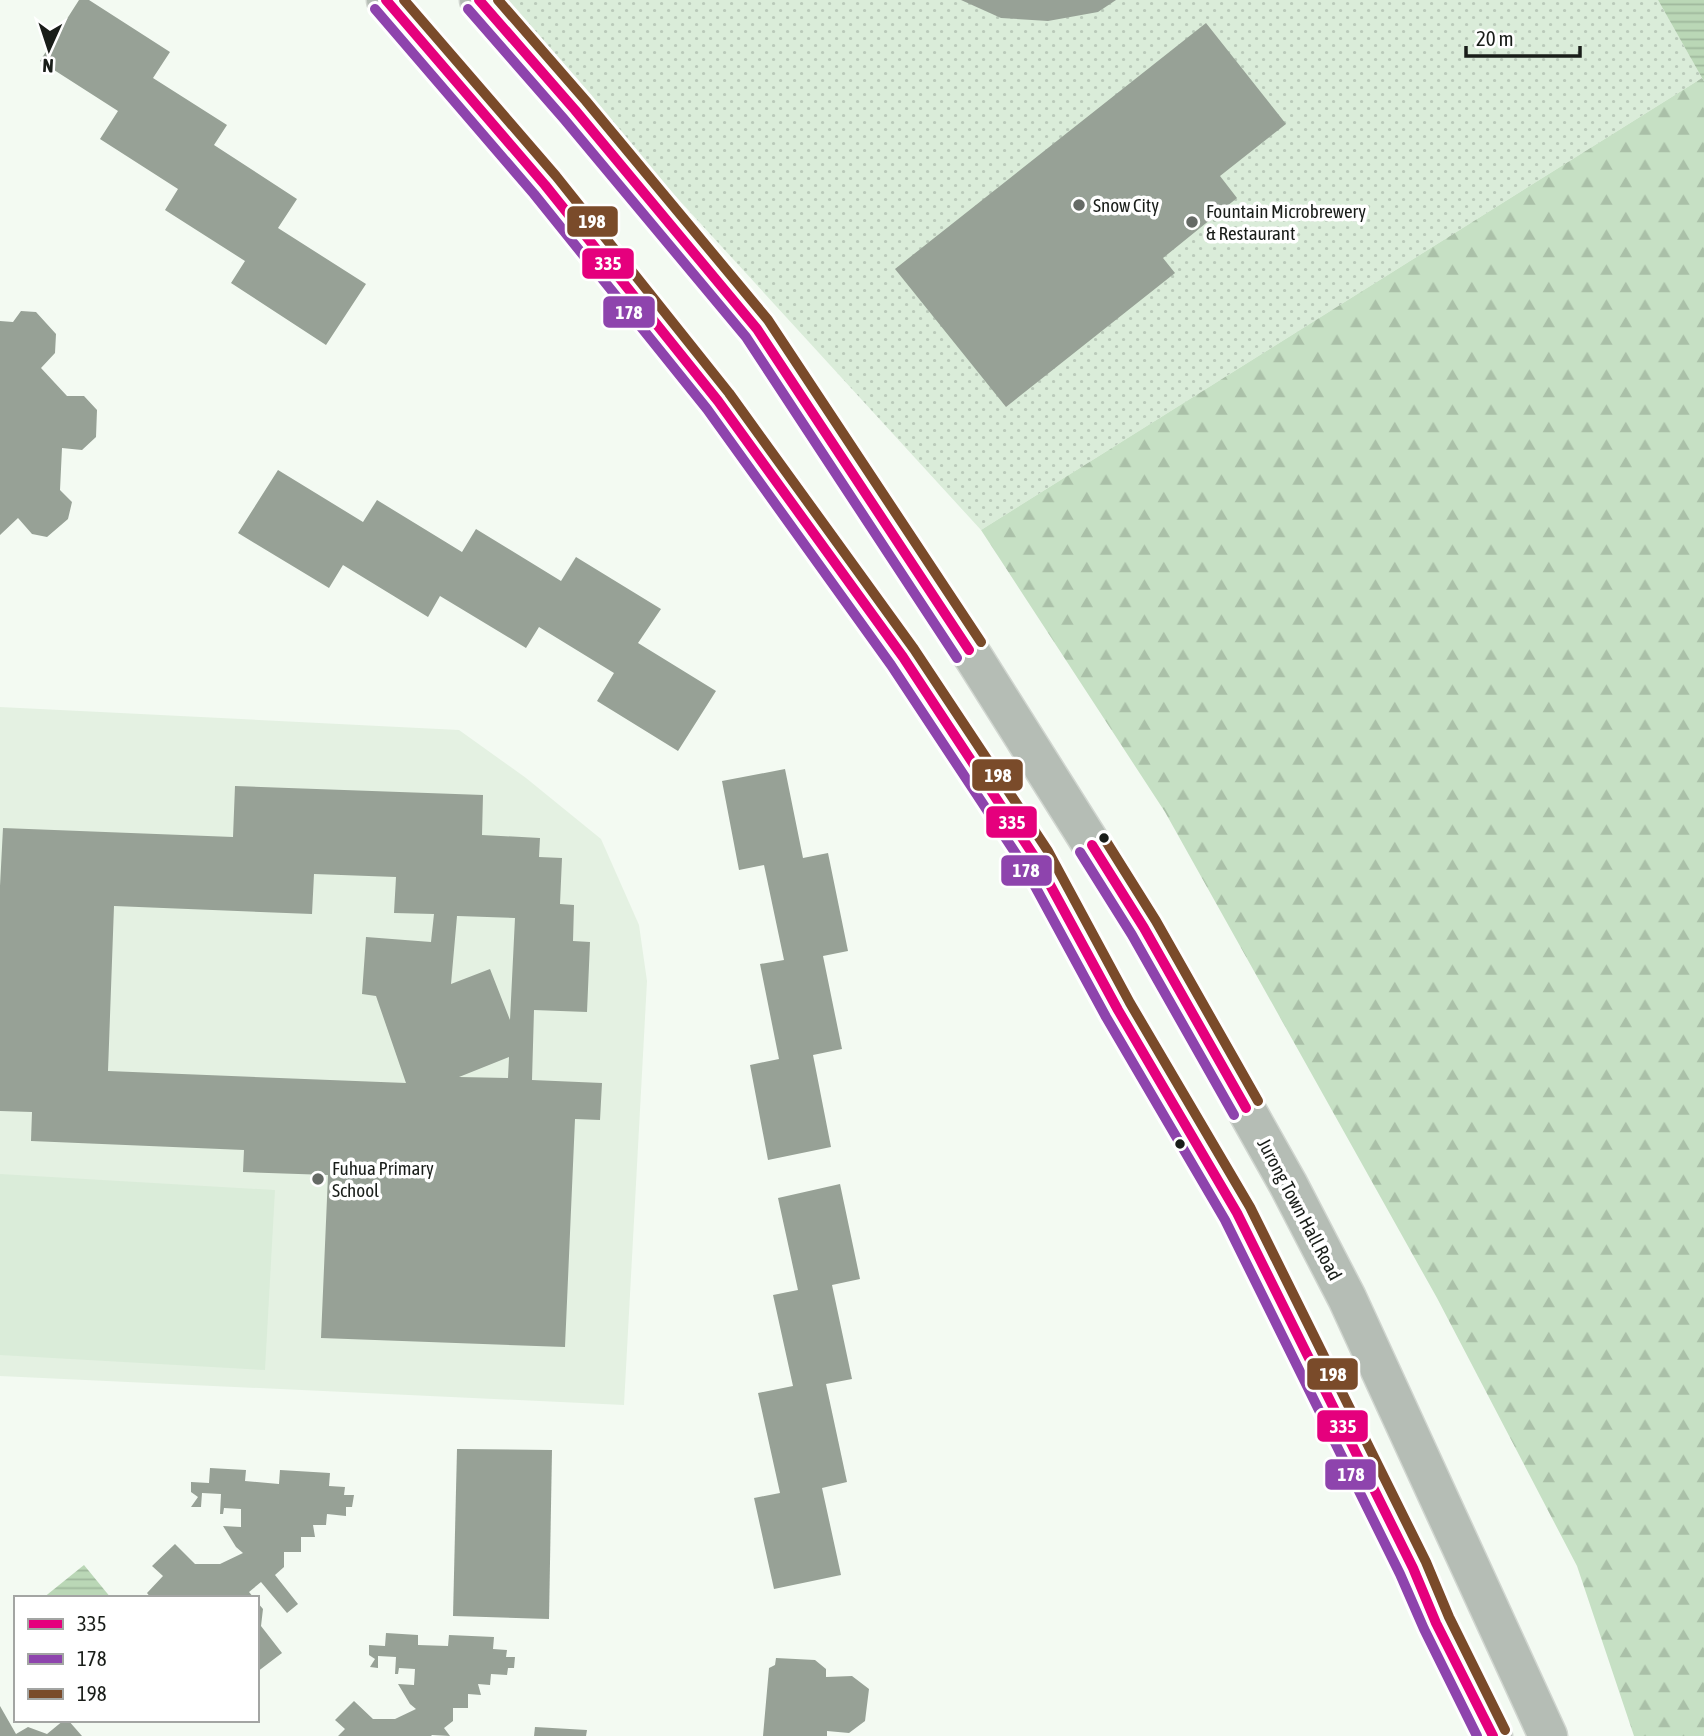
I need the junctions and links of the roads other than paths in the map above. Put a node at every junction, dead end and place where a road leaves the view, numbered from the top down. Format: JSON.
{"nodes":[{"id":1,"x":386,"y":0,"type":"edge"},
{"id":2,"x":479,"y":0,"type":"edge"},
{"id":3,"x":943,"y":611,"type":"junction"},
{"id":4,"x":903,"y":657,"type":"junction"},
{"id":5,"x":1460,"y":1540,"type":"junction"},
{"id":6,"x":1436,"y":1623,"type":"junction"},
{"id":7,"x":1493,"y":1736,"type":"edge"},
{"id":8,"x":1548,"y":1736,"type":"edge"}],
"edges":[{"from":1,"to":4,"type":"main road"},
{"from":2,"to":3,"type":"main road","name":"Jurong Town Hall Road"},
{"from":3,"to":4,"type":"main road"},
{"from":3,"to":5,"type":"main road","name":"Jurong Town Hall Road"},
{"from":4,"to":6,"type":"main road"},
{"from":5,"to":6,"type":"main road"},
{"from":5,"to":8,"type":"main road","name":"Jurong Town Hall Road"},
{"from":6,"to":7,"type":"main road"}]}
